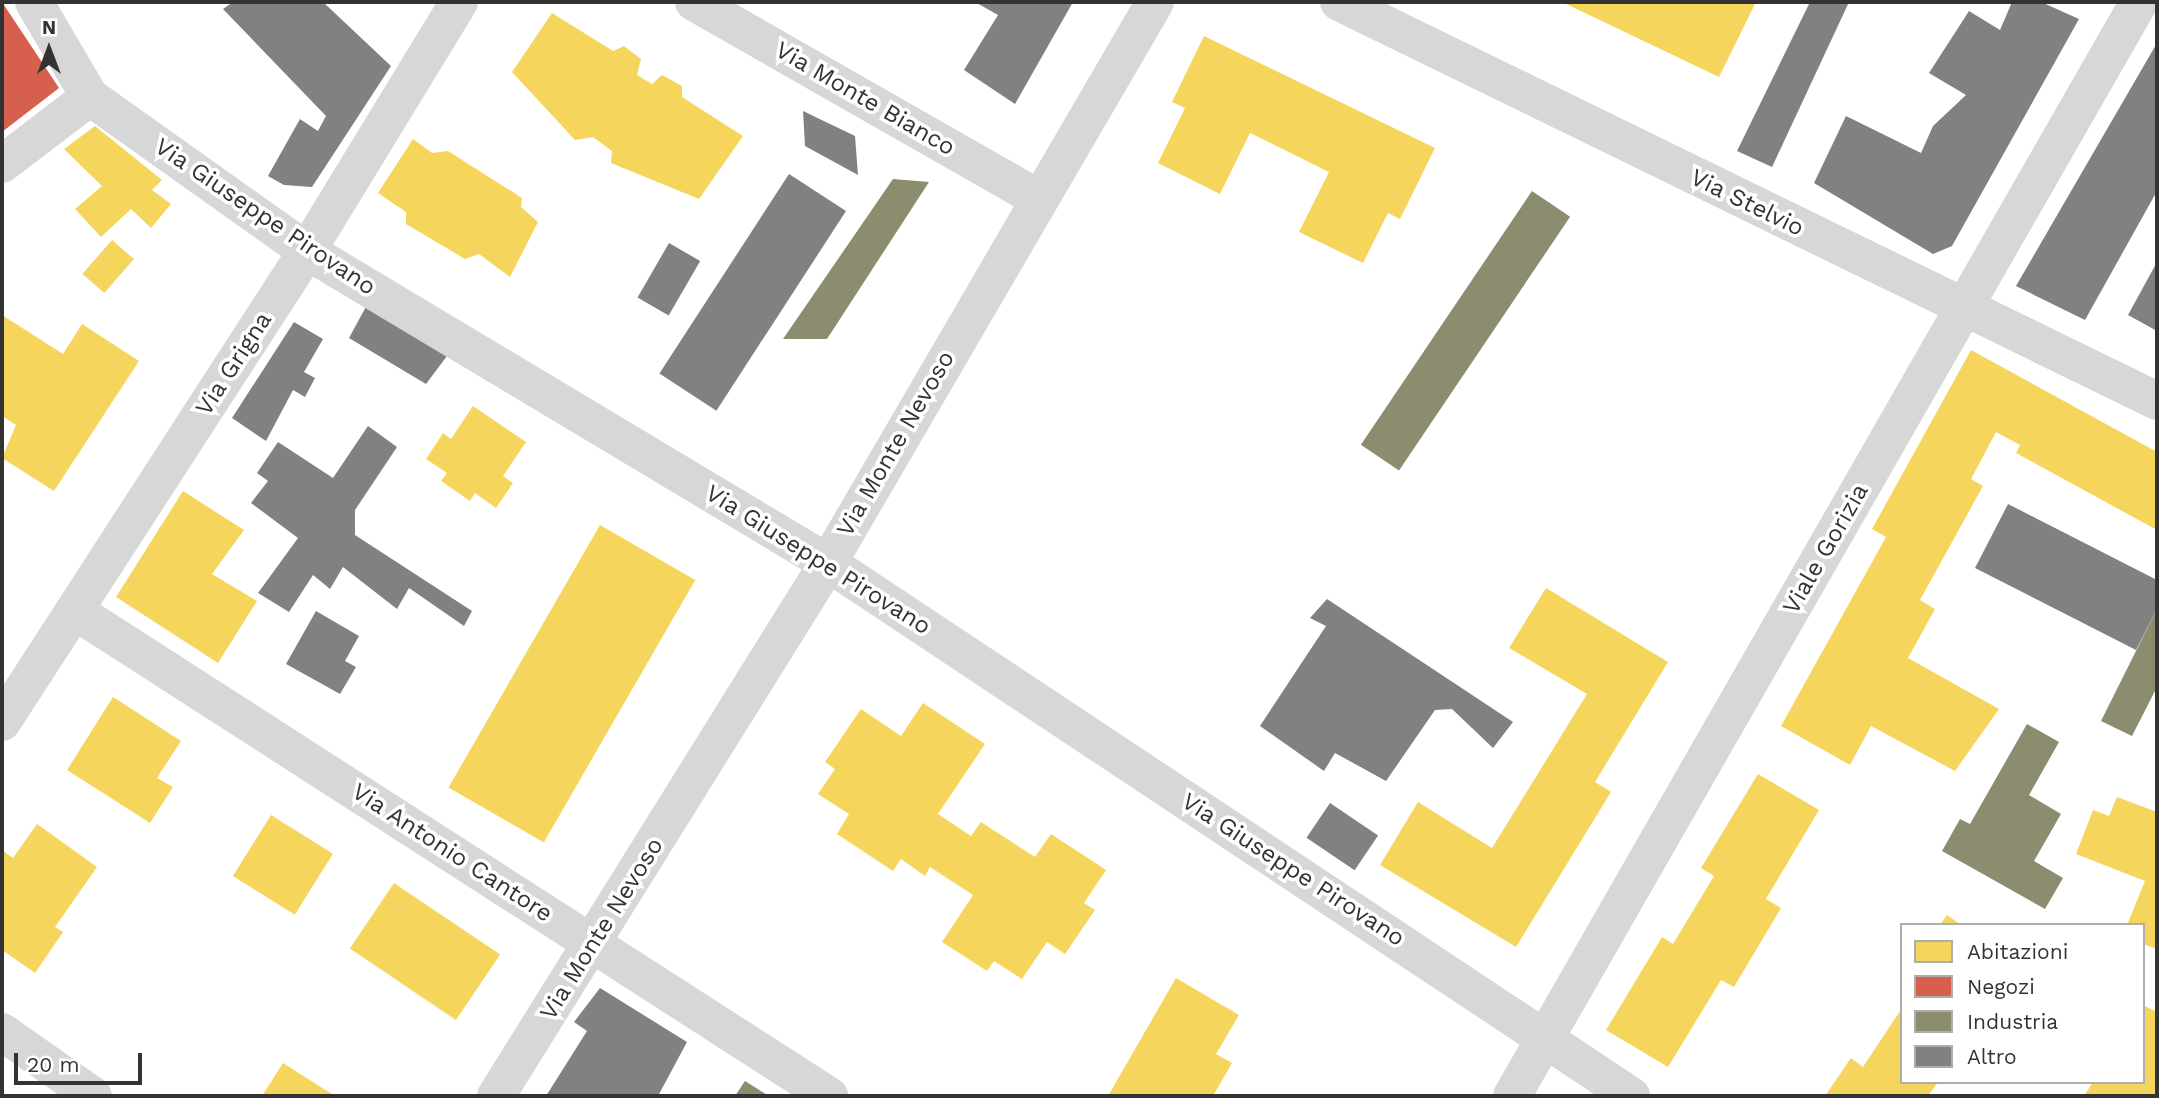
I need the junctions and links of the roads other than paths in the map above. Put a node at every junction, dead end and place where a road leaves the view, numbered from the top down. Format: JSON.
{"nodes":[{"id":1,"x":34,"y":2,"type":"edge"},
{"id":2,"x":459,"y":2,"type":"edge"},
{"id":3,"x":694,"y":2,"type":"edge"},
{"id":4,"x":1155,"y":2,"type":"edge"},
{"id":5,"x":1339,"y":2,"type":"edge"},
{"id":6,"x":2139,"y":2,"type":"edge"},
{"id":7,"x":90,"y":97,"type":"junction"},
{"id":8,"x":2,"y":163,"type":"edge"},
{"id":9,"x":1036,"y":197,"type":"junction"},
{"id":10,"x":307,"y":251,"type":"junction"},
{"id":11,"x":1962,"y":310,"type":"junction"},
{"id":12,"x":2157,"y":401,"type":"edge"},
{"id":13,"x":828,"y":563,"type":"junction"},
{"id":14,"x":75,"y":611,"type":"junction"},
{"id":15,"x":2,"y":722,"type":"edge"},
{"id":16,"x":594,"y":944,"type":"junction"},
{"id":17,"x":2,"y":1032,"type":"edge"},
{"id":18,"x":1545,"y":1040,"type":"junction"},
{"id":19,"x":93,"y":1096,"type":"edge"},
{"id":20,"x":496,"y":1096,"type":"edge"},
{"id":21,"x":829,"y":1096,"type":"edge"},
{"id":22,"x":1512,"y":1096,"type":"edge"},
{"id":23,"x":1631,"y":1096,"type":"edge"}],
"edges":[{"from":1,"to":7,"type":"street","name":"Via Giuseppe Pirovano"},
{"from":2,"to":10,"type":"street","name":"Via Grigna"},
{"from":3,"to":9,"type":"street","name":"Via Monte Bianco"},
{"from":4,"to":9,"type":"street","name":"Via Monte Nevoso"},
{"from":5,"to":11,"type":"street","name":"Via Stelvio"},
{"from":6,"to":11,"type":"street","name":"Viale Gorizia"},
{"from":7,"to":8,"type":"street"},
{"from":7,"to":10,"type":"street","name":"Via Giuseppe Pirovano"},
{"from":9,"to":13,"type":"street","name":"Via Monte Nevoso"},
{"from":10,"to":13,"type":"street","name":"Via Giuseppe Pirovano"},
{"from":10,"to":14,"type":"street","name":"Via Grigna"},
{"from":11,"to":12,"type":"street","name":"Via Stelvio"},
{"from":11,"to":18,"type":"street","name":"Viale Gorizia"},
{"from":13,"to":16,"type":"street","name":"Via Monte Nevoso"},
{"from":13,"to":18,"type":"street","name":"Via Giuseppe Pirovano"},
{"from":14,"to":15,"type":"street","name":"Via Grigna"},
{"from":14,"to":16,"type":"street","name":"Via Antonio Cantore"},
{"from":16,"to":20,"type":"street","name":"Via Monte Nevoso"},
{"from":16,"to":21,"type":"street","name":"Via Antonio Cantore"},
{"from":17,"to":19,"type":"street"},
{"from":18,"to":22,"type":"street","name":"Viale Gorizia"},
{"from":18,"to":23,"type":"street","name":"Via Giuseppe Pirovano"}]}
